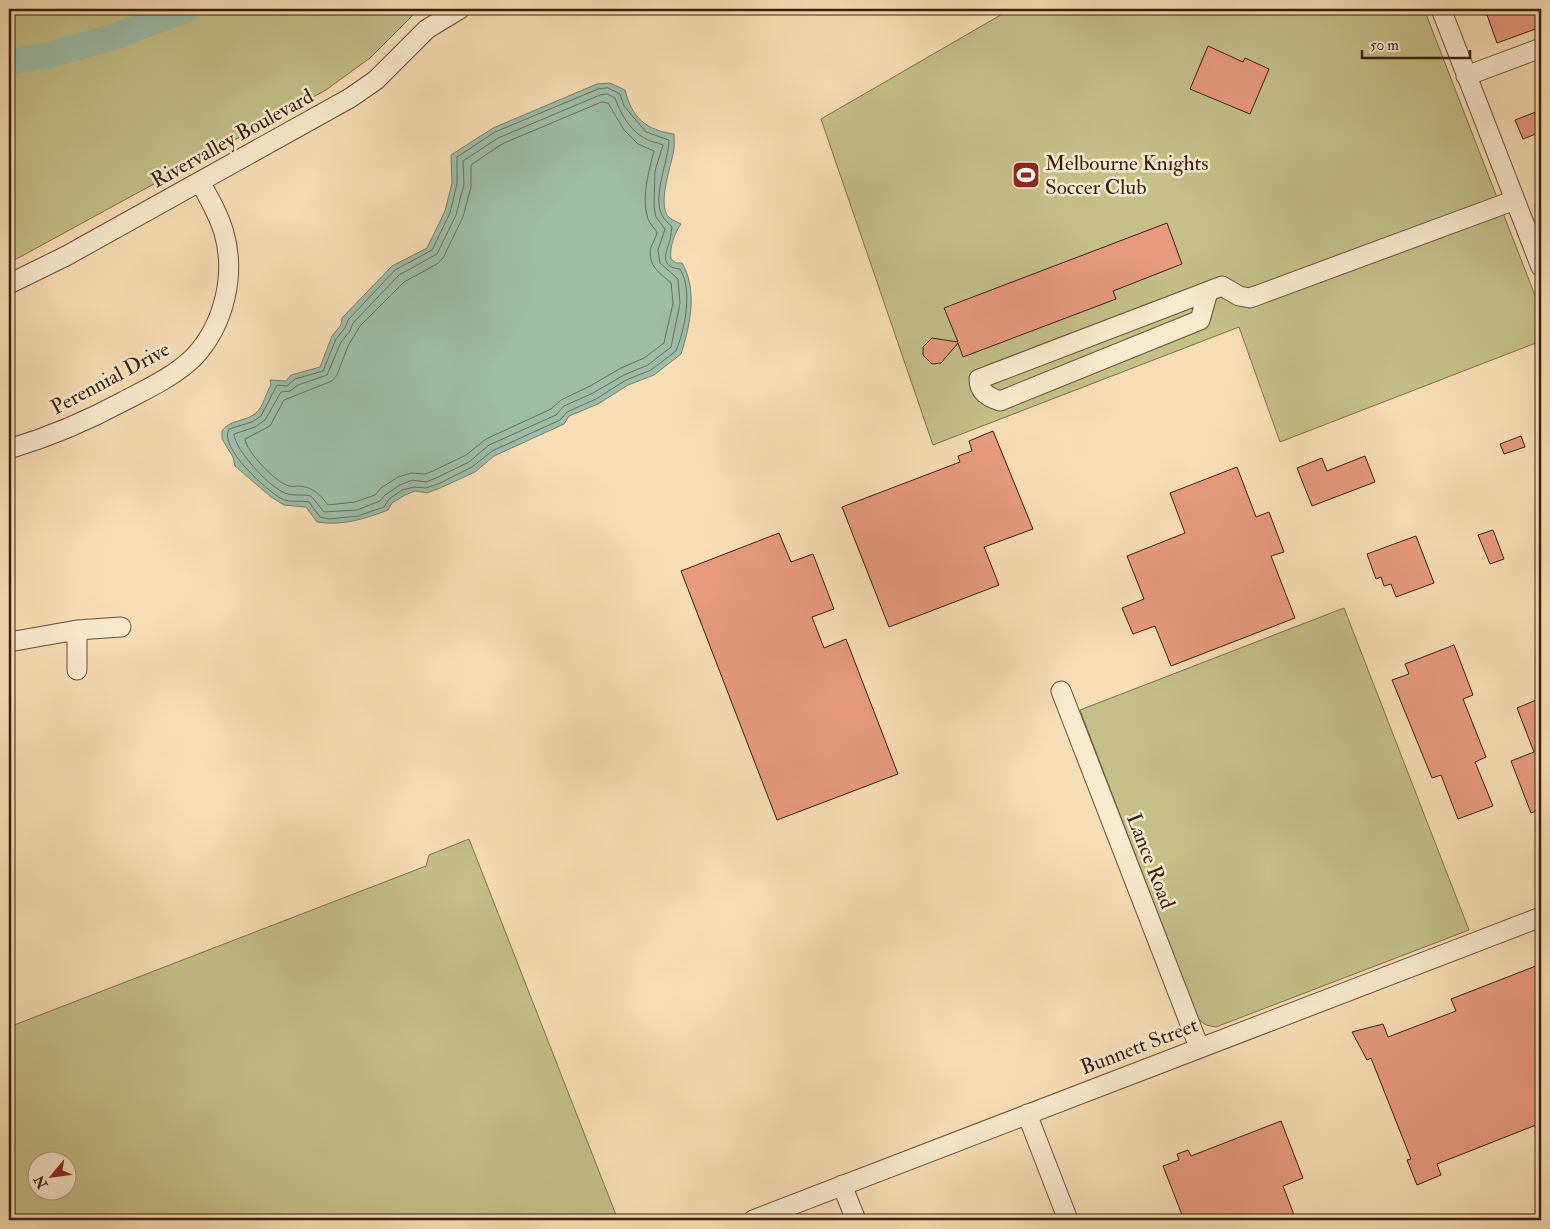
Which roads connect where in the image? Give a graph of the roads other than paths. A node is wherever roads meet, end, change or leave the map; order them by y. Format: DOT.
graph roads {
  1 [pos="460,9"];
  2 [pos="1441,9"];
  3 [pos="1541,48"];
  4 [pos="1466,76"];
  5 [pos="200,182"];
  6 [pos="1515,200"];
  7 [pos="1540,260"];
  8 [pos="9,284"];
  9 [pos="1208,292"];
  10 [pos="9,449"];
  11 [pos="121,627"];
  12 [pos="77,630"];
  13 [pos="9,642"];
  14 [pos="76,670"];
  15 [pos="1061,692"];
  16 [pos="1541,917"];
  17 [pos="1199,1047"];
  18 [pos="1027,1114"];
  19 [pos="842,1185"];
  20 [pos="753,1220"];
  21 [pos="856,1220"];
  22 [pos="1068,1220"];
  1 -- 5 [label="street, Rivervalley Boulevard"];
  2 -- 4 [label="street"];
  3 -- 4 [label="street"];
  4 -- 6 [label="street"];
  5 -- 8 [label="street, Rivervalley Boulevard"];
  5 -- 10 [label="street, Perennial Drive"];
  6 -- 7 [label="street"];
  6 -- 9 [label="street"];
  9 -- 9 [label="street"];
  11 -- 12 [label="street"];
  12 -- 13 [label="street"];
  12 -- 14 [label="street"];
  15 -- 17 [label="street, Lance Road"];
  16 -- 17 [label="street, Bunnett Street"];
  17 -- 18 [label="street, Bunnett Street"];
  18 -- 19 [label="street, Bunnett Street"];
  18 -- 22 [label="street"];
  19 -- 20 [label="street, Bunnett Street"];
  19 -- 21 [label="street"];
}
